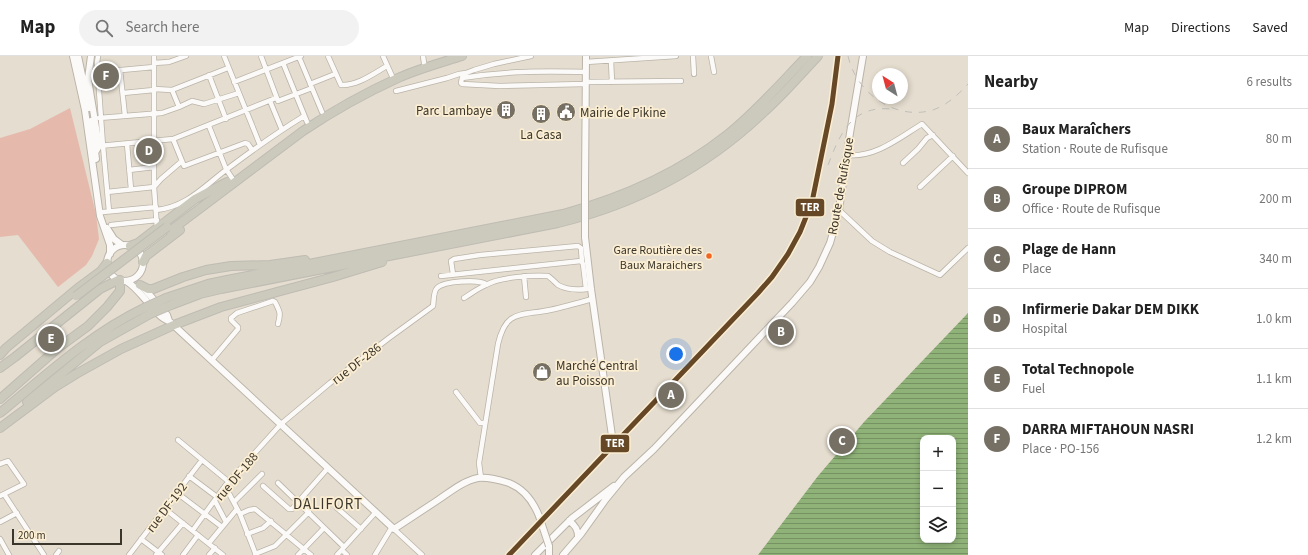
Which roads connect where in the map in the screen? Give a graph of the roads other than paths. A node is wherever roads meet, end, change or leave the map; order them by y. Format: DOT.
graph roads {
  1 [pos="73,56"];
  2 [pos="78,56"];
  3 [pos="91,56"];
  4 [pos="98,56"];
  5 [pos="154,56"];
  6 [pos="185,56"];
  7 [pos="224,56"];
  8 [pos="261,56"];
  9 [pos="300,56"];
  10 [pos="328,56"];
  11 [pos="383,56"];
  12 [pos="444,56"];
  13 [pos="462,56"];
  14 [pos="532,56"];
  15 [pos="591,56"];
  16 [pos="671,56"];
  17 [pos="676,56"];
  18 [pos="693,56"];
  19 [pos="711,56"];
  20 [pos="807,56"];
  21 [pos="818,56"];
  22 [pos="863,56"];
  23 [pos="423,59"];
  24 [pos="587,60"];
  25 [pos="611,61"];
  26 [pos="282,63"];
  27 [pos="80,65"];
  28 [pos="154,65"];
  29 [pos="387,66"];
  30 [pos="228,68"];
  31 [pos="120,70"];
  32 [pos="266,70"];
  33 [pos="586,72"];
  34 [pos="714,72"];
  35 [pos="98,73"];
  36 [pos="466,73"];
  37 [pos="335,74"];
  38 [pos="694,74"];
  39 [pos="209,75"];
  40 [pos="88,76"];
  41 [pos="392,76"];
  42 [pos="462,78"];
  43 [pos="234,82"];
  44 [pos="612,82"];
  45 [pos="681,82"];
  46 [pos="585,83"];
  47 [pos="311,86"];
  48 [pos="154,89"];
  49 [pos="172,90"];
  50 [pos="396,91"];
  51 [pos="123,93"];
  52 [pos="239,93"];
  53 [pos="295,94"];
  54 [pos="276,98"];
  55 [pos="219,100"];
  56 [pos="270,101"];
  57 [pos="179,107"];
  58 [pos="246,111"];
  59 [pos="322,112"];
  60 [pos="154,113"];
  61 [pos="125,116"];
  62 [pos="98,118"];
  63 [pos="226,119"];
  64 [pos="305,119"];
  65 [pos="209,126"];
  66 [pos="282,130"];
  67 [pos="933,135"];
  68 [pos="173,139"];
  69 [pos="154,141"];
  70 [pos="127,144"];
  71 [pos="260,145"];
  72 [pos="99,148"];
  73 [pos="252,150"];
  74 [pos="219,152"];
  75 [pos="846,155"];
  76 [pos="953,156"];
  77 [pos="182,161"];
  78 [pos="903,163"];
  79 [pos="154,167"];
  80 [pos="226,169"];
  81 [pos="129,170"];
  82 [pos="968,173"];
  83 [pos="230,182"];
  84 [pos="920,186"];
  85 [pos="154,187"];
  86 [pos="131,189"];
  87 [pos="107,192"];
  88 [pos="156,209"];
  89 [pos="839,210"];
  90 [pos="106,211"];
  91 [pos="157,224"];
  92 [pos="111,225"];
  93 [pos="126,246"];
  94 [pos="968,248"];
  95 [pos="417,251"];
  96 [pos="110,254"];
  97 [pos="349,256"];
  98 [pos="143,262"];
  99 [pos="582,262"];
  100 [pos="107,263"];
  101 [pos="140,272"];
  102 [pos="453,274"];
  103 [pos="441,276"];
  104 [pos="524,276"];
  105 [pos="121,280"];
  106 [pos="486,284"];
  107 [pos="140,285"];
  108 [pos="588,289"];
  109 [pos="526,297"];
  110 [pos="78,298"];
  111 [pos="464,298"];
  112 [pos="592,298"];
  113 [pos="168,301"];
  114 [pos="147,311"];
  115 [pos="172,323"];
  116 [pos="278,324"];
  117 [pos="0,355"];
  118 [pos="0,358"];
  119 [pos="212,360"];
  120 [pos="0,367"];
  121 [pos="456,392"];
  122 [pos="0,399"];
  123 [pos="0,413"];
  124 [pos="485,423"];
  125 [pos="0,424"];
  126 [pos="281,424"];
  127 [pos="0,428"];
  128 [pos="612,436"];
  129 [pos="178,440"];
  130 [pos="202,460"];
  131 [pos="0,464"];
  132 [pos="328,468"];
  133 [pos="262,474"];
  134 [pos="189,476"];
  135 [pos="481,478"];
  136 [pos="624,478"];
  137 [pos="229,482"];
  138 [pos="278,483"];
  139 [pos="225,486"];
  140 [pos="263,486"];
  141 [pos="177,493"];
  142 [pos="2,495"];
  143 [pos="216,499"];
  144 [pos="234,502"];
  145 [pos="298,502"];
  146 [pos="337,508"];
  147 [pos="164,509"];
  148 [pos="237,509"];
  149 [pos="309,512"];
  150 [pos="376,512"];
  151 [pos="17,513"];
  152 [pos="240,514"];
  153 [pos="205,515"];
  154 [pos="271,521"];
  155 [pos="569,521"];
  156 [pos="0,522"];
  157 [pos="226,522"];
  158 [pos="183,523"];
  159 [pos="222,527"];
  160 [pos="324,528"];
  161 [pos="393,528"];
  162 [pos="193,530"];
  163 [pos="361,530"];
  164 [pos="247,534"];
  165 [pos="198,535"];
  166 [pos="287,535"];
  167 [pos="578,537"];
  168 [pos="0,539"];
  169 [pos="141,539"];
  170 [pos="210,544"];
  171 [pos="215,548"];
  172 [pos="343,548"];
  173 [pos="304,549"];
  174 [pos="159,554"];
  175 [pos="255,554"];
  176 [pos="9,555"];
  177 [pos="44,555"];
  178 [pos="129,555"];
  179 [pos="183,555"];
  180 [pos="209,555"];
  181 [pos="223,555"];
  182 [pos="298,555"];
  183 [pos="311,555"];
  184 [pos="337,555"];
  185 [pos="347,555"];
  186 [pos="375,555"];
  187 [pos="422,555"];
  188 [pos="535,555"];
  189 [pos="549,555"];
  190 [pos="563,555"];
  1 -- 96 [label="main road"];
  2 -- 27 [label="main road"];
  3 -- 40 [label="main road"];
  4 -- 35 [label="street"];
  5 -- 28 [label="street"];
  6 -- 28 [label="street"];
  7 -- 30 [label="street"];
  8 -- 32 [label="street"];
  9 -- 26 [label="street"];
  9 -- 47 [label="street"];
  10 -- 37 [label="street"];
  11 -- 29 [label="street"];
  12 -- 23 [label="highway"];
  13 -- 83 [label="highway"];
  14 -- 36 [label="street"];
  15 -- 24 [label="street"];
  16 -- 17 [label="street"];
  16 -- 25 [label="street"];
  18 -- 38 [label="street"];
  19 -- 34 [label="street"];
  20 -- 97 [label="highway"];
  21 -- 95 [label="highway"];
  22 -- 75 [label="main road, Route de Rufisque"];
  23 -- 41 [label="highway"];
  24 -- 25 [label="street"];
  24 -- 33 [label="main road"];
  25 -- 44 [label="street"];
  26 -- 32 [label="street"];
  26 -- 53 [label="street"];
  27 -- 40 [label="main road"];
  27 -- 72 [label="main road"];
  28 -- 31 [label="street"];
  28 -- 48 [label="street"];
  29 -- 37 [label="street"];
  29 -- 41 [label="street"];
  30 -- 39 [label="street"];
  30 -- 43 [label="street"];
  31 -- 35 [label="street"];
  31 -- 51 [label="street"];
  32 -- 43 [label="street"];
  32 -- 54 [label="street"];
  33 -- 42 [label="street"];
  33 -- 46 [label="main road"];
  35 -- 40 [label="street"];
  35 -- 62 [label="street"];
  36 -- 42 [label="street"];
  36 -- 50 [label="street"];
  37 -- 47 [label="street"];
  39 -- 49 [label="street"];
  39 -- 55 [label="street"];
  40 -- 62 [label="main road"];
  41 -- 59 [label="highway"];
  42 -- 46 [label="street"];
  43 -- 52 [label="street"];
  44 -- 45 [label="street"];
  44 -- 46 [label="street"];
  46 -- 108 [label="main road, bridge"];
  47 -- 53 [label="street"];
  47 -- 59 [label="street"];
  48 -- 49 [label="street"];
  48 -- 51 [label="street"];
  48 -- 60 [label="street"];
  49 -- 57 [label="street"];
  51 -- 61 [label="street"];
  52 -- 55 [label="street"];
  52 -- 58 [label="street"];
  53 -- 54 [label="street"];
  53 -- 64 [label="street"];
  54 -- 56 [label="street"];
  55 -- 57 [label="street"];
  55 -- 63 [label="street"];
  56 -- 58 [label="street"];
  56 -- 66 [label="street"];
  57 -- 60 [label="street"];
  58 -- 63 [label="street"];
  58 -- 71 [label="street"];
  59 -- 64 [label="highway"];
  60 -- 61 [label="street"];
  60 -- 69 [label="street"];
  61 -- 62 [label="street"];
  62 -- 72 [label="main road"];
  63 -- 65 [label="street"];
  64 -- 66 [label="street"];
  64 -- 83 [label="highway"];
  65 -- 68 [label="street"];
  65 -- 74 [label="street"];
  66 -- 71 [label="street"];
  67 -- 75 [label="street"];
  67 -- 76 [label="street"];
  67 -- 78 [label="street"];
  68 -- 69 [label="street"];
  68 -- 77 [label="street"];
  69 -- 70 [label="street"];
  69 -- 79 [label="street"];
  70 -- 72 [label="street"];
  70 -- 81 [label="street"];
  71 -- 73 [label="street"];
  72 -- 87 [label="street"];
  72 -- 90 [label="main road"];
  73 -- 74 [label="street"];
  73 -- 80 [label="street"];
  74 -- 77 [label="street"];
  74 -- 80 [label="street"];
  75 -- 89 [label="main road, Route de Rufisque"];
  76 -- 82 [label="street"];
  76 -- 84 [label="street"];
  77 -- 85 [label="street"];
  79 -- 81 [label="street"];
  79 -- 85 [label="street"];
  80 -- 83 [label="street"];
  80 -- 88 [label="street"];
  81 -- 86 [label="street"];
  83 -- 91 [label="highway"];
  83 -- 98 [label="highway"];
  83 -- 110 [label="highway"];
  85 -- 86 [label="street"];
  85 -- 88 [label="street"];
  86 -- 87 [label="street"];
  87 -- 90 [label="street"];
  88 -- 90 [label="street"];
  88 -- 91 [label="street"];
  89 -- 94 [label="street"];
  89 -- 136 [label="main road, Route de Rufisque"];
  90 -- 93 [label="main road"];
  91 -- 92 [label="street"];
  91 -- 93 [label="highway"];
  93 -- 96 [label="main road"];
  93 -- 98 [label="main road"];
  95 -- 113 [label="highway"];
  95 -- 115 [label="highway"];
  96 -- 100 [label="main road"];
  97 -- 107 [label="highway"];
  97 -- 113 [label="highway"];
  98 -- 101 [label="main road"];
  99 -- 102 [label="street"];
  99 -- 102 [label="street"];
  99 -- 108 [label="street"];
  100 -- 105 [label="main road"];
  100 -- 117 [label="highway"];
  101 -- 105 [label="main road"];
  101 -- 107 [label="main road"];
  102 -- 103 [label="street"];
  104 -- 106 [label="street"];
  104 -- 108 [label="street"];
  104 -- 109 [label="street"];
  105 -- 115 [label="main road"];
  105 -- 120 [label="highway"];
  105 -- 122 [label="highway"];
  106 -- 111 [label="street"];
  106 -- 126 [label="street, rue DF-286"];
  107 -- 115 [label="main road"];
  108 -- 112 [label="main road"];
  110 -- 118 [label="highway"];
  110 -- 120 [label="highway"];
  112 -- 124 [label="street"];
  112 -- 128 [label="main road"];
  113 -- 114 [label="highway, bridge"];
  114 -- 123 [label="highway"];
  114 -- 125 [label="highway"];
  115 -- 119 [label="main road"];
  115 -- 127 [label="highway"];
  116 -- 119 [label="street"];
  119 -- 126 [label="main road"];
  121 -- 124 [label="street"];
  124 -- 135 [label="street"];
  126 -- 132 [label="main road"];
  126 -- 137 [label="street, rue DF-188"];
  129 -- 130 [label="street"];
  130 -- 134 [label="street, rue DF-192"];
  130 -- 137 [label="street"];
  131 -- 142 [label="street"];
  132 -- 145 [label="street"];
  132 -- 150 [label="main road"];
  133 -- 144 [label="street"];
  134 -- 141 [label="street, rue DF-192"];
  134 -- 143 [label="street"];
  135 -- 161 [label="main road"];
  135 -- 189 [label="main road, bridge"];
  136 -- 155 [label="main road, Route de Rufisque"];
  136 -- 167 [label="main road, Route de Rufisque"];
  137 -- 139 [label="street, rue DF-188"];
  138 -- 145 [label="street"];
  139 -- 143 [label="street, rue DF-188"];
  139 -- 144 [label="street"];
  140 -- 145 [label="street"];
  141 -- 147 [label="street, rue DF-192"];
  141 -- 153 [label="street"];
  142 -- 151 [label="street"];
  143 -- 153 [label="street, rue DF-188"];
  143 -- 157 [label="street"];
  144 -- 148 [label="street"];
  145 -- 149 [label="street"];
  146 -- 163 [label="street"];
  147 -- 158 [label="street"];
  147 -- 169 [label="street, rue DF-192"];
  148 -- 152 [label="street"];
  148 -- 157 [label="street"];
  149 -- 160 [label="street"];
  149 -- 166 [label="street"];
  150 -- 161 [label="main road"];
  150 -- 163 [label="street"];
  151 -- 156 [label="street"];
  151 -- 177 [label="street"];
  152 -- 154 [label="street"];
  152 -- 164 [label="street"];
  153 -- 159 [label="street"];
  153 -- 162 [label="street, rue DF-188"];
  154 -- 164 [label="street"];
  154 -- 166 [label="street"];
  155 -- 167 [label="main road"];
  155 -- 188 [label="main road, Route de Rufisque"];
  157 -- 159 [label="street"];
  158 -- 162 [label="street"];
  158 -- 174 [label="street"];
  159 -- 170 [label="street"];
  160 -- 172 [label="street"];
  160 -- 173 [label="street"];
  161 -- 186 [label="street"];
  161 -- 187 [label="street"];
  162 -- 165 [label="street"];
  163 -- 172 [label="street"];
  164 -- 175 [label="street"];
  165 -- 170 [label="street"];
  165 -- 179 [label="street"];
  166 -- 173 [label="street"];
  166 -- 175 [label="street"];
  167 -- 190 [label="main road, Route de Rufisque"];
  168 -- 176 [label="street"];
  169 -- 174 [label="street"];
  169 -- 178 [label="street, rue DF-192"];
  170 -- 171 [label="street"];
  171 -- 180 [label="street"];
  171 -- 181 [label="street"];
  172 -- 184 [label="street"];
  172 -- 185 [label="street"];
  173 -- 182 [label="street"];
  173 -- 183 [label="street"];
}
